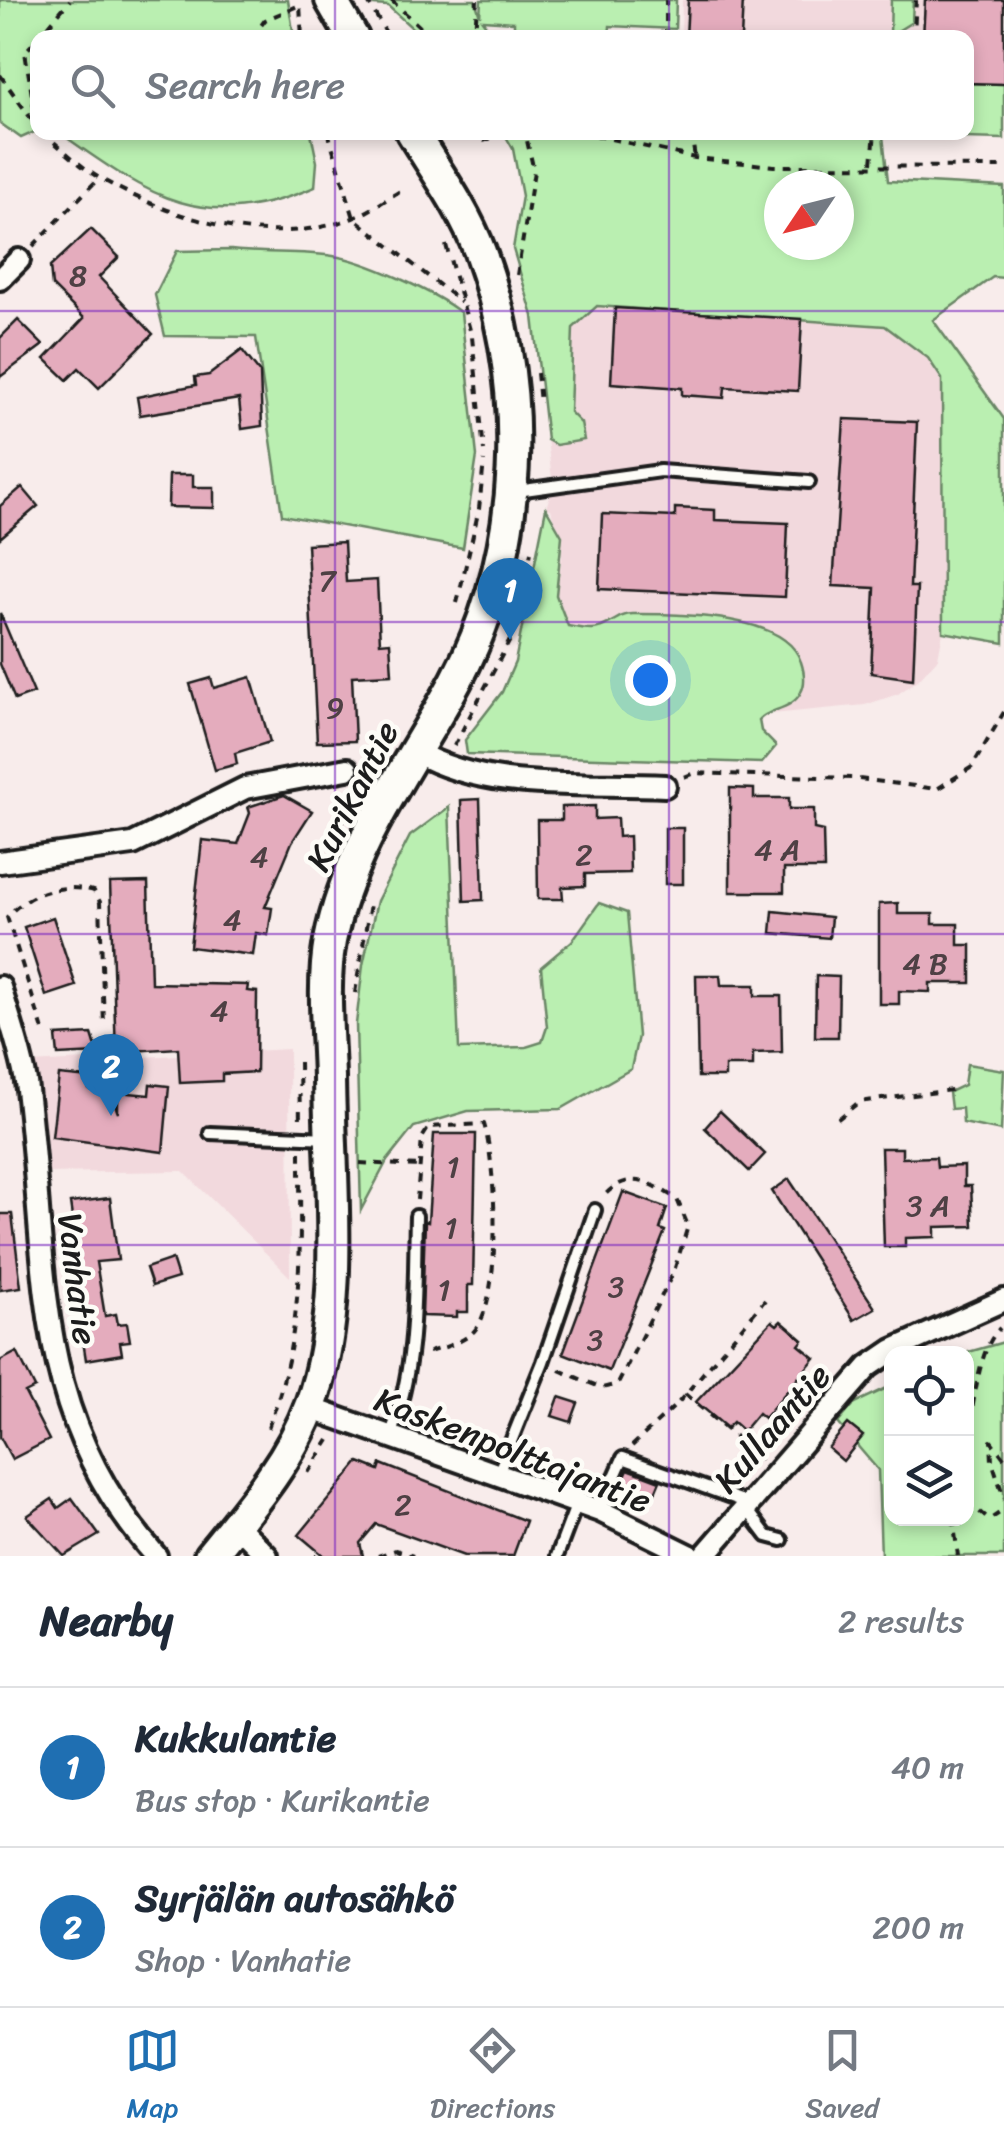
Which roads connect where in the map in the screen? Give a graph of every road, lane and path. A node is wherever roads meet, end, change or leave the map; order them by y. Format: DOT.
graph roads {
  1 [pos="70,0"];
  2 [pos="331,0"];
  3 [pos="368,0"];
  4 [pos="391,0"];
  5 [pos="477,0"];
  6 [pos="666,0"];
  7 [pos="916,0"];
  8 [pos="45,30"];
  9 [pos="258,30"];
  10 [pos="302,30"];
  11 [pos="348,30"];
  12 [pos="385,30"];
  13 [pos="423,30"];
  14 [pos="475,30"];
  15 [pos="666,30"];
  16 [pos="914,30"];
  17 [pos="30,47"];
  18 [pos="0,75"];
  19 [pos="30,80"];
  20 [pos="30,117"];
  21 [pos="53,140"];
  22 [pos="330,140"];
  23 [pos="417,140"];
  24 [pos="489,140"];
  25 [pos="526,140"];
  26 [pos="615,140"];
  27 [pos="692,140"];
  28 [pos="874,140"];
  29 [pos="484,142"];
  30 [pos="695,158"];
  31 [pos="872,164"];
  32 [pos="1004,167"];
  33 [pos="100,178"];
  34 [pos="400,191"];
  35 [pos="354,218"];
  36 [pos="19,260"];
  37 [pos="516,278"];
  38 [pos="0,279"];
  39 [pos="462,302"];
  40 [pos="809,482"];
  41 [pos="512,492"];
  42 [pos="482,695"];
  43 [pos="1004,712"];
  44 [pos="428,759"];
  45 [pos="346,770"];
  46 [pos="694,773"];
  47 [pos="664,786"];
  48 [pos="0,862"];
  49 [pos="372,898"];
  50 [pos="0,988"];
  51 [pos="353,1006"];
  52 [pos="104,1026"];
  53 [pos="43,1030"];
  54 [pos="952,1090"];
  55 [pos="838,1120"];
  56 [pos="210,1133"];
  57 [pos="330,1138"];
  58 [pos="356,1163"];
  59 [pos="420,1166"];
  60 [pos="595,1210"];
  61 [pos="416,1216"];
  62 [pos="765,1300"];
  63 [pos="1004,1300"];
  64 [pos="1004,1324"];
  65 [pos="412,1357"];
  66 [pos="543,1362"];
  67 [pos="685,1394"];
  68 [pos="323,1413"];
  69 [pos="390,1436"];
  70 [pos="966,1436"];
  71 [pos="623,1458"];
  72 [pos="1004,1458"];
  73 [pos="765,1463"];
  74 [pos="498,1474"];
  75 [pos="306,1476"];
  76 [pos="1004,1498"];
  77 [pos="577,1502"];
  78 [pos="747,1508"];
  79 [pos="974,1508"];
  80 [pos="1004,1510"];
  81 [pos="600,1512"];
  82 [pos="236,1524"];
  83 [pos="954,1526"];
  84 [pos="782,1540"];
  85 [pos="156,1556"];
  86 [pos="210,1556"];
  87 [pos="266,1556"];
  88 [pos="378,1556"];
  89 [pos="413,1556"];
  90 [pos="557,1556"];
  91 [pos="691,1556"];
  92 [pos="704,1556"];
  93 [pos="958,1556"];
  1 -- 8 [label="path"];
  2 -- 11 [label="main road"];
  3 -- 12 [label="path"];
  4 -- 13 [label="path"];
  5 -- 14 [label="path"];
  6 -- 15 [label="path"];
  7 -- 16 [label="path"];
  9 -- 10 [label="path"];
  17 -- 19 [label="path"];
  18 -- 20 [label="path"];
  21 -- 33 [label="path"];
  22 -- 35 [label="path"];
  23 -- 41 [label="main road, Kurikantie"];
  24 -- 29 [label="path"];
  25 -- 37 [label="path"];
  26 -- 30 [label="path"];
  27 -- 30 [label="path"];
  28 -- 31 [label="path"];
  30 -- 31 [label="path"];
  31 -- 32 [label="path"];
  33 -- 35 [label="path"];
  33 -- 36 [label="path"];
  34 -- 35 [label="path"];
  35 -- 39 [label="path"];
  36 -- 38 [label="street"];
  40 -- 41 [label="lane"];
  41 -- 44 [label="main road, Kurikantie"];
  42 -- 44 [label="path"];
  43 -- 46 [label="path"];
  44 -- 47 [label="street"];
  44 -- 57 [label="main road, Kurikantie"];
  45 -- 48 [label="street"];
  49 -- 51 [label="path"];
  50 -- 85 [label="street, Vanhatie"];
  52 -- 53 [label="path"];
  54 -- 55 [label="path"];
  56 -- 57 [label="lane"];
  57 -- 68 [label="main road, Kurikantie"];
  58 -- 59 [label="path"];
  59 -- 61 [label="path"];
  59 -- 65 [label="path"];
  60 -- 66 [label="lane"];
  60 -- 66 [label="path"];
  61 -- 65 [label="lane"];
  62 -- 67 [label="path"];
  63 -- 78 [label="street, Kullaantie"];
  64 -- 70 [label="path"];
  65 -- 69 [label="lane"];
  66 -- 74 [label="lane"];
  67 -- 71 [label="path"];
  67 -- 73 [label="path"];
  68 -- 69 [label="street, Kaskenpolttajantie"];
  68 -- 75 [label="path"];
  68 -- 82 [label="main road, Kurikantie"];
  69 -- 74 [label="street, Kaskenpolttajantie"];
  71 -- 78 [label="lane"];
  71 -- 81 [label="lane"];
  72 -- 76 [label="path"];
  74 -- 77 [label="street, Kaskenpolttajantie"];
  77 -- 81 [label="street, Kaskenpolttajantie"];
  77 -- 90 [label="lane"];
  78 -- 84 [label="lane"];
  78 -- 92 [label="street, Kullaantie"];
  79 -- 80 [label="path"];
  81 -- 91 [label="street, Kaskenpolttajantie"];
  82 -- 86 [label="main road, Kurikantie"];
  82 -- 87 [label="street"];
  83 -- 93 [label="path"];
  88 -- 89 [label="path"];
}
